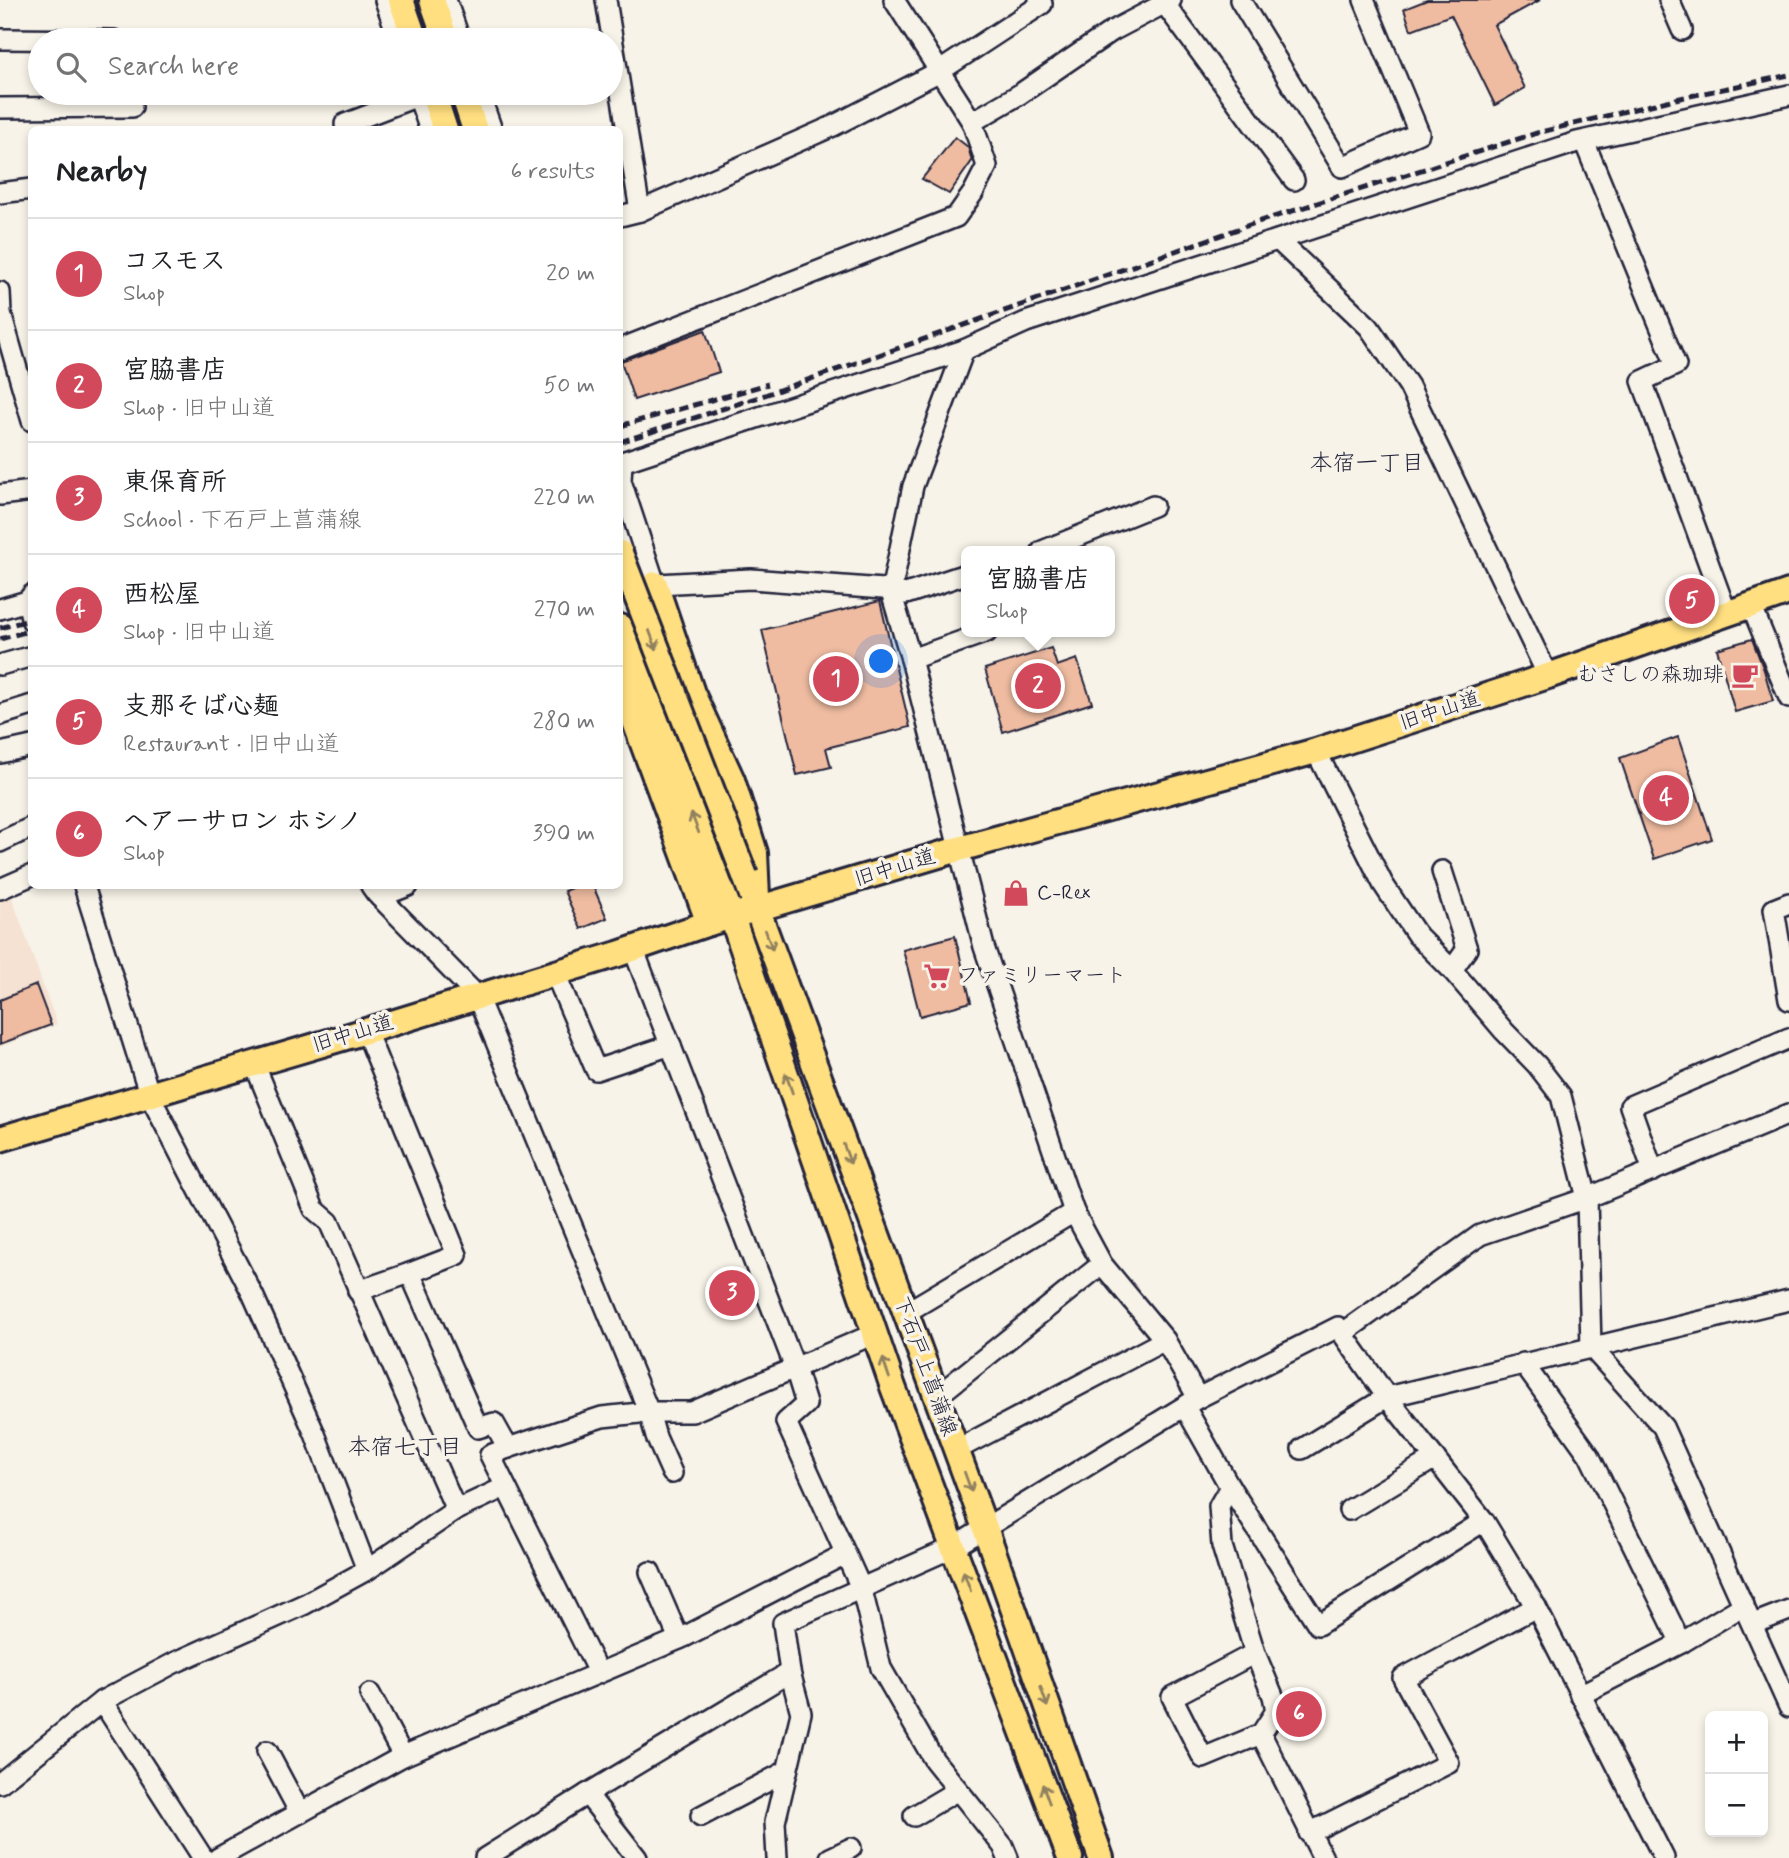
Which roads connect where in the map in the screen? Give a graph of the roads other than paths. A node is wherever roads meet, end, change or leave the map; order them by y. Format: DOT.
graph roads {
  1 [pos="385,0"];
  2 [pos="401,0"];
  3 [pos="432,0"];
  4 [pos="446,0"];
  5 [pos="606,0"];
  6 [pos="894,0"];
  7 [pos="1039,0"];
  8 [pos="1240,0"];
  9 [pos="1364,0"];
  10 [pos="1669,0"];
  11 [pos="1166,1"];
  12 [pos="395,28"];
  13 [pos="411,28"];
  14 [pos="442,28"];
  15 [pos="456,28"];
  16 [pos="611,28"];
  17 [pos="1682,30"];
  18 [pos="0,39"];
  19 [pos="28,39"];
  20 [pos="940,71"];
  21 [pos="1789,95"];
  22 [pos="131,105"];
  23 [pos="394,105"];
  24 [pos="425,105"];
  25 [pos="430,105"];
  26 [pos="467,105"];
  27 [pos="483,105"];
  28 [pos="623,105"];
  29 [pos="0,108"];
  30 [pos="972,122"];
  31 [pos="345,126"];
  32 [pos="429,126"];
  33 [pos="443,126"];
  34 [pos="474,126"];
  35 [pos="491,126"];
  36 [pos="1584,141"];
  37 [pos="1294,180"];
  38 [pos="28,190"];
  39 [pos="0,193"];
  40 [pos="640,211"];
  41 [pos="623,215"];
  42 [pos="1278,240"];
  43 [pos="0,292"];
  44 [pos="623,348"];
  45 [pos="964,350"];
  46 [pos="28,407"];
  47 [pos="623,462"];
  48 [pos="623,490"];
  49 [pos="28,492"];
  50 [pos="0,495"];
  51 [pos="1153,506"];
  52 [pos="1054,546"];
  53 [pos="623,561"];
  54 [pos="961,576"];
  55 [pos="655,584"];
  56 [pos="623,586"];
  57 [pos="891,592"];
  58 [pos="1789,592"];
  59 [pos="28,598"];
  60 [pos="1751,605"];
  61 [pos="0,610"];
  62 [pos="1727,614"];
  63 [pos="623,635"];
  64 [pos="973,637"];
  65 [pos="28,657"];
  66 [pos="911,659"];
  67 [pos="0,665"];
  68 [pos="1548,676"];
  69 [pos="623,688"];
  70 [pos="1789,698"];
  71 [pos="28,706"];
  72 [pos="0,715"];
  73 [pos="28,747"];
  74 [pos="1315,751"];
  75 [pos="0,753"];
  76 [pos="28,829"];
  77 [pos="0,842"];
  78 [pos="959,849"];
  79 [pos="1442,871"];
  80 [pos="28,877"];
  81 [pos="0,889"];
  82 [pos="85,889"];
  83 [pos="376,891"];
  84 [pos="1789,902"];
  85 [pos="757,909"];
  86 [pos="720,920"];
  87 [pos="633,948"];
  88 [pos="1452,970"];
  89 [pos="555,973"];
  90 [pos="477,996"];
  91 [pos="1789,1000"];
  92 [pos="366,1031"];
  93 [pos="1789,1038"];
  94 [pos="671,1045"];
  95 [pos="254,1063"];
  96 [pos="150,1096"];
  97 [pos="1789,1114"];
  98 [pos="0,1139"];
  99 [pos="1653,1171"];
  100 [pos="1587,1198"];
  101 [pos="1074,1212"];
  102 [pos="1101,1264"];
  103 [pos="410,1273"];
  104 [pos="358,1291"];
  105 [pos="1789,1300"];
  106 [pos="905,1313"];
  107 [pos="1343,1333"];
  108 [pos="874,1334"];
  109 [pos="1165,1340"];
  110 [pos="1591,1347"];
  111 [pos="1522,1363"];
  112 [pos="794,1368"];
  113 [pos="936,1397"];
  114 [pos="1387,1397"];
  115 [pos="1192,1402"];
  116 [pos="649,1412"];
  117 [pos="508,1448"];
  118 [pos="1302,1449"];
  119 [pos="956,1450"];
  120 [pos="1435,1458"];
  121 [pos="672,1473"];
  122 [pos="505,1487"];
  123 [pos="1230,1487"];
  124 [pos="457,1510"];
  125 [pos="1349,1510"];
  126 [pos="1484,1521"];
  127 [pos="985,1528"];
  128 [pos="954,1548"];
  129 [pos="845,1554"];
  130 [pos="367,1570"];
  131 [pos="650,1572"];
  132 [pos="862,1590"];
  133 [pos="1744,1605"];
  134 [pos="1536,1607"];
  135 [pos="1789,1610"];
  136 [pos="1753,1624"];
  137 [pos="679,1639"];
  138 [pos="1681,1643"];
  139 [pos="1255,1653"];
  140 [pos="598,1672"];
  141 [pos="790,1672"];
  142 [pos="370,1694"];
  143 [pos="1580,1695"];
  144 [pos="102,1701"];
  145 [pos="1789,1707"];
  146 [pos="1261,1734"];
  147 [pos="267,1751"];
  148 [pos="403,1756"];
  149 [pos="787,1770"];
  150 [pos="0,1783"];
  151 [pos="958,1790"];
  152 [pos="587,1794"];
  153 [pos="300,1813"];
  154 [pos="914,1815"];
  155 [pos="701,1816"];
  156 [pos="1309,1833"];
  157 [pos="851,1848"];
  158 [pos="1003,1857"];
  159 [pos="203,1858"];
  160 [pos="218,1858"];
  161 [pos="485,1858"];
  162 [pos="637,1858"];
  163 [pos="777,1858"];
  164 [pos="830,1858"];
  165 [pos="1070,1858"];
  166 [pos="1101,1858"];
  167 [pos="1323,1858"];
  168 [pos="1664,1858"];
  1 -- 12 [label="street"];
  2 -- 13 [label="main road"];
  3 -- 14 [label="main road"];
  4 -- 15 [label="street"];
  5 -- 16 [label="street"];
  6 -- 20 [label="street"];
  7 -- 20 [label="street"];
  8 -- 9 [label="street"];
  10 -- 17 [label="street"];
  11 -- 30 [label="street"];
  11 -- 37 [label="street"];
  18 -- 19 [label="street"];
  20 -- 30 [label="street"];
  20 -- 40 [label="street"];
  21 -- 36 [label="street"];
  22 -- 29 [label="street"];
  23 -- 31 [label="street"];
  24 -- 32 [label="street"];
  25 -- 33 [label="main road"];
  26 -- 34 [label="main road"];
  27 -- 35 [label="street"];
  28 -- 40 [label="street"];
  30 -- 44 [label="street"];
  36 -- 42 [label="street"];
  36 -- 62 [label="street"];
  38 -- 39 [label="street"];
  40 -- 41 [label="street"];
  42 -- 45 [label="street"];
  42 -- 68 [label="street"];
  43 -- 46 [label="street"];
  45 -- 47 [label="street"];
  45 -- 57 [label="street"];
  48 -- 55 [label="street"];
  49 -- 50 [label="street"];
  51 -- 52 [label="street"];
  53 -- 85 [label="main road, 下石戸上菖蒲線, one-way, bridge"];
  54 -- 57 [label="street"];
  55 -- 56 [label="street"];
  55 -- 57 [label="street"];
  55 -- 85 [label="main road"];
  57 -- 66 [label="street"];
  58 -- 60 [label="main road, 旧中山道"];
  59 -- 61 [label="street"];
  60 -- 62 [label="main road, 旧中山道"];
  60 -- 70 [label="street"];
  62 -- 68 [label="main road, 旧中山道"];
  86 -- 63 [label="main road, 下石戸上菖蒲線, one-way"];
  64 -- 66 [label="street"];
  65 -- 67 [label="street"];
  66 -- 78 [label="street"];
  68 -- 74 [label="main road, 旧中山道"];
  69 -- 86 [label="main road"];
  71 -- 72 [label="street"];
  73 -- 75 [label="street"];
  74 -- 78 [label="main road, 旧中山道"];
  74 -- 88 [label="street"];
  76 -- 77 [label="street"];
  78 -- 85 [label="main road, 旧中山道"];
  78 -- 101 [label="street"];
  79 -- 88 [label="street"];
  80 -- 81 [label="street"];
  82 -- 96 [label="street"];
  83 -- 90 [label="street"];
  84 -- 91 [label="street"];
  85 -- 86 [label="main road, 旧中山道"];
  85 -- 106 [label="main road, 下石戸上菖蒲線, one-way"];
  86 -- 87 [label="main road, 旧中山道"];
  108 -- 86 [label="main road, 下石戸上菖蒲線, one-way"];
  87 -- 89 [label="main road, 旧中山道"];
  87 -- 94 [label="street"];
  88 -- 100 [label="street"];
  89 -- 90 [label="main road, 旧中山道"];
  89 -- 94 [label="street"];
  90 -- 92 [label="main road, 旧中山道"];
  90 -- 116 [label="street"];
  92 -- 95 [label="main road, 旧中山道"];
  92 -- 103 [label="street"];
  93 -- 99 [label="street"];
  94 -- 112 [label="street"];
  95 -- 96 [label="main road, 旧中山道"];
  95 -- 104 [label="street"];
  96 -- 98 [label="main road, 旧中山道"];
  96 -- 130 [label="street"];
  97 -- 99 [label="street"];
  99 -- 100 [label="street"];
  100 -- 107 [label="street"];
  100 -- 110 [label="street"];
  101 -- 102 [label="street"];
  101 -- 106 [label="street"];
  102 -- 109 [label="street"];
  102 -- 113 [label="street"];
  103 -- 104 [label="street"];
  103 -- 117 [label="street"];
  104 -- 124 [label="street"];
  105 -- 110 [label="street"];
  106 -- 113 [label="main road, 下石戸上菖蒲線"];
  107 -- 114 [label="street"];
  107 -- 115 [label="street"];
  108 -- 112 [label="street"];
  128 -- 108 [label="main road, 下石戸上菖蒲線, one-way"];
  109 -- 115 [label="street"];
  109 -- 119 [label="street"];
  110 -- 111 [label="street"];
  110 -- 133 [label="street"];
  111 -- 114 [label="street"];
  111 -- 138 [label="street"];
  112 -- 116 [label="street"];
  112 -- 129 [label="street"];
  113 -- 119 [label="main road, 下石戸上菖蒲線"];
  114 -- 118 [label="street"];
  114 -- 120 [label="street"];
  115 -- 123 [label="street"];
  115 -- 127 [label="street"];
  116 -- 117 [label="street"];
  116 -- 121 [label="street"];
  117 -- 122 [label="street"];
  119 -- 127 [label="main road, 下石戸上菖蒲線, one-way"];
  120 -- 125 [label="street"];
  120 -- 126 [label="street"];
  122 -- 124 [label="street"];
  122 -- 140 [label="street"];
  123 -- 126 [label="street"];
  123 -- 139 [label="street"];
  124 -- 130 [label="street"];
  126 -- 134 [label="street"];
  127 -- 128 [label="street"];
  127 -- 166 [label="main road, 下石戸上菖蒲線, one-way"];
  128 -- 132 [label="street"];
  165 -- 128 [label="main road, 下石戸上菖蒲線, one-way"];
  129 -- 132 [label="street"];
  129 -- 137 [label="street"];
  130 -- 144 [label="street"];
  131 -- 137 [label="street"];
  132 -- 141 [label="street"];
  132 -- 151 [label="street"];
  133 -- 136 [label="street"];
  133 -- 138 [label="street"];
  134 -- 143 [label="street"];
  134 -- 156 [label="street"];
  135 -- 136 [label="street"];
  136 -- 145 [label="street"];
  137 -- 140 [label="street"];
  138 -- 143 [label="street"];
  139 -- 146 [label="street"];
  139 -- 146 [label="street"];
  140 -- 148 [label="street"];
  141 -- 149 [label="street"];
  141 -- 152 [label="street"];
  142 -- 148 [label="street"];
  143 -- 168 [label="street"];
  144 -- 150 [label="street"];
  144 -- 159 [label="street"];
  146 -- 156 [label="street"];
  147 -- 153 [label="street"];
  148 -- 153 [label="street"];
  149 -- 155 [label="street"];
  149 -- 163 [label="street"];
  151 -- 154 [label="street"];
  151 -- 158 [label="street"];
  152 -- 161 [label="street"];
  152 -- 162 [label="street"];
  153 -- 160 [label="street"];
  156 -- 167 [label="street"];
  157 -- 164 [label="street"];
}
